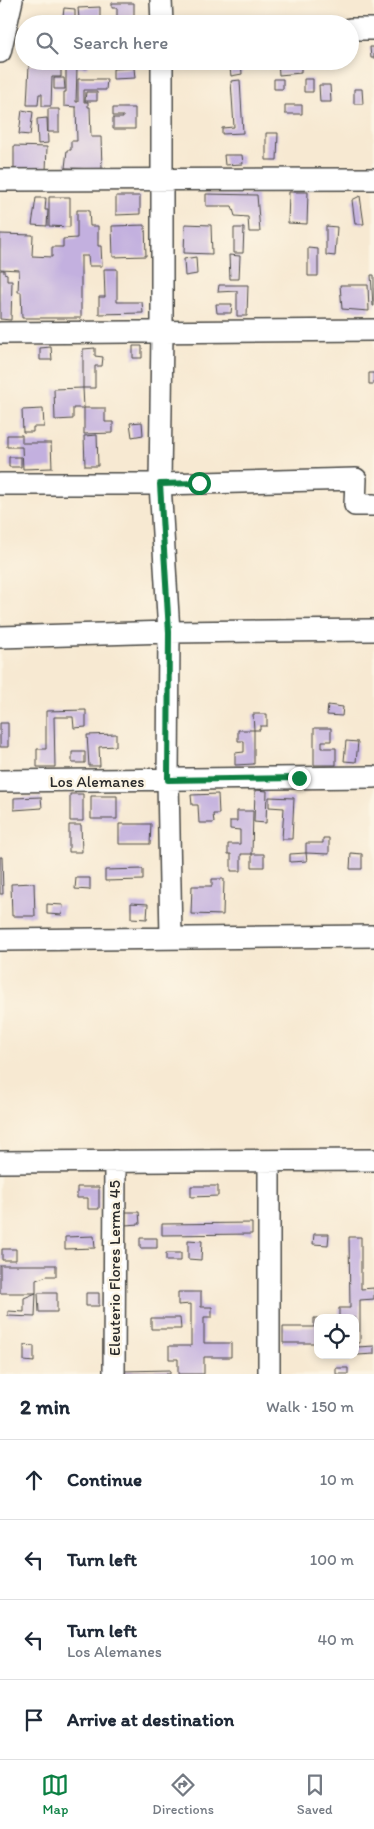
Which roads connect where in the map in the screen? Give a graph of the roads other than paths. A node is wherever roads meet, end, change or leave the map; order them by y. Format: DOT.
graph roads {
  1 [pos="12,0"];
  2 [pos="161,0"];
  3 [pos="162,15"];
  4 [pos="15,28"];
  5 [pos="374,29"];
  6 [pos="359,30"];
  7 [pos="0,52"];
  8 [pos="162,70"];
  9 [pos="162,179"];
  10 [pos="374,179"];
  11 [pos="0,180"];
  12 [pos="374,330"];
  13 [pos="162,332"];
  14 [pos="0,333"];
  15 [pos="0,484"];
  16 [pos="160,484"];
  17 [pos="374,505"];
  18 [pos="374,630"];
  19 [pos="169,632"];
  20 [pos="0,637"];
  21 [pos="374,777"];
  22 [pos="168,780"];
  23 [pos="0,781"];
  24 [pos="374,936"];
  25 [pos="171,938"];
  26 [pos="0,940"];
  27 [pos="374,1160"];
  28 [pos="115,1161"];
  29 [pos="268,1161"];
  30 [pos="0,1162"];
  31 [pos="114,1374"];
  32 [pos="269,1374"];
  1 -- 4 [label="street"];
  2 -- 3 [label="street"];
  4 -- 7 [label="street"];
  5 -- 6 [label="street"];
  8 -- 9 [label="street"];
  9 -- 10 [label="street"];
  9 -- 11 [label="street"];
  9 -- 13 [label="street"];
  12 -- 13 [label="street"];
  13 -- 14 [label="street"];
  13 -- 16 [label="street"];
  15 -- 16 [label="street"];
  16 -- 17 [label="street"];
  16 -- 19 [label="street"];
  18 -- 19 [label="street"];
  19 -- 20 [label="street"];
  19 -- 22 [label="street"];
  21 -- 22 [label="street, Los Alemanes"];
  22 -- 23 [label="street, Los Alemanes"];
  22 -- 25 [label="street"];
  24 -- 25 [label="street"];
  25 -- 26 [label="street"];
  27 -- 29 [label="street"];
  28 -- 29 [label="street"];
  28 -- 30 [label="street"];
  28 -- 31 [label="street, Eleuterio Flores Lerma 45"];
  29 -- 32 [label="street"];
}
